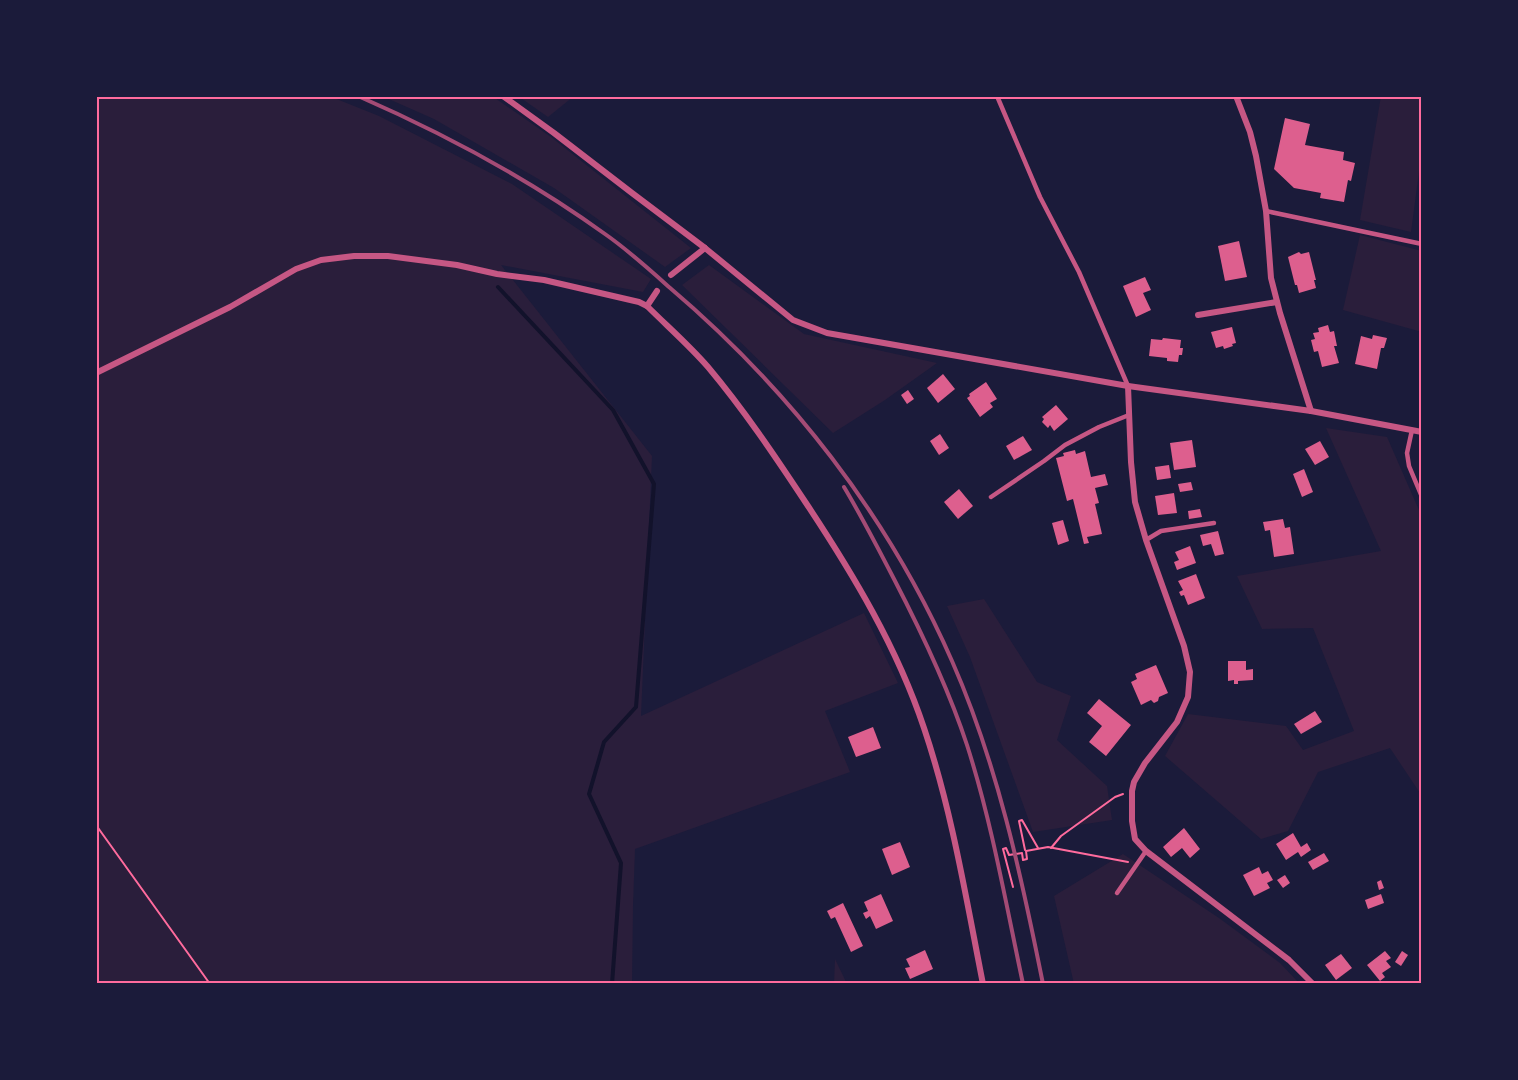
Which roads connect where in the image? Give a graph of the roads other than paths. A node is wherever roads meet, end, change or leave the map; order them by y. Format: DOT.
graph roads {
  1 [pos="503,96"];
  2 [pos="997,96"];
  3 [pos="1236,96"];
  4 [pos="1266,211"];
  5 [pos="1422,244"];
  6 [pos="705,248"];
  7 [pos="671,275"];
  8 [pos="657,291"];
  9 [pos="1277,302"];
  10 [pos="647,306"];
  11 [pos="1198,315"];
  12 [pos="96,373"];
  13 [pos="1128,386"];
  14 [pos="1311,411"];
  15 [pos="1129,415"];
  16 [pos="1412,430"];
  17 [pos="1422,432"];
  18 [pos="1422,496"];
  19 [pos="991,497"];
  20 [pos="1214,523"];
  21 [pos="1146,540"];
  22 [pos="1146,851"];
  23 [pos="1117,893"];
  24 [pos="983,984"];
  25 [pos="1313,984"];
  1 -- 6 [label="street"];
  2 -- 13 [label="lane"];
  3 -- 4 [label="street"];
  4 -- 5 [label="lane"];
  4 -- 9 [label="street"];
  6 -- 7 [label="street"];
  6 -- 13 [label="street"];
  8 -- 10 [label="street"];
  9 -- 11 [label="street"];
  9 -- 14 [label="street"];
  10 -- 12 [label="street"];
  10 -- 24 [label="street"];
  13 -- 14 [label="street"];
  13 -- 15 [label="street"];
  14 -- 16 [label="street"];
  15 -- 19 [label="lane"];
  15 -- 21 [label="street"];
  16 -- 17 [label="street"];
  16 -- 18 [label="lane"];
  20 -- 21 [label="lane"];
  21 -- 22 [label="street"];
  22 -- 23 [label="lane"];
  22 -- 25 [label="street"];
}
